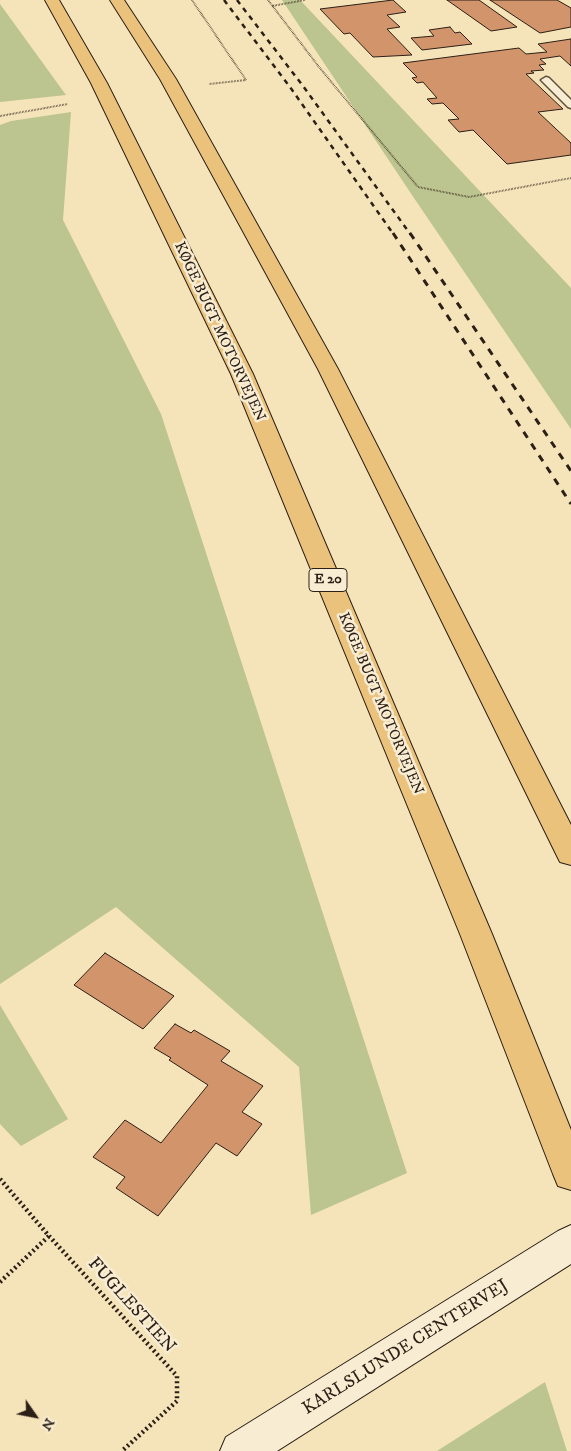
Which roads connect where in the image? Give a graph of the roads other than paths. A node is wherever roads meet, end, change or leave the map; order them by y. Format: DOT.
graph roads {
  1 [pos="52,0"];
  2 [pos="117,0"];
  3 [pos="546,80"];
  4 [pos="571,105"];
  5 [pos="571,854"];
  6 [pos="571,1174"];
  7 [pos="571,1243"];
  8 [pos="240,1451"];
  1 -- 6 [label="highway, KØGE BUGT MOTORVEJEN / E 20"];
  2 -- 5 [label="highway"];
  3 -- 4 [label="lane"];
  7 -- 8 [label="street, KARLSLUNDE CENTERVEJ"];
}
